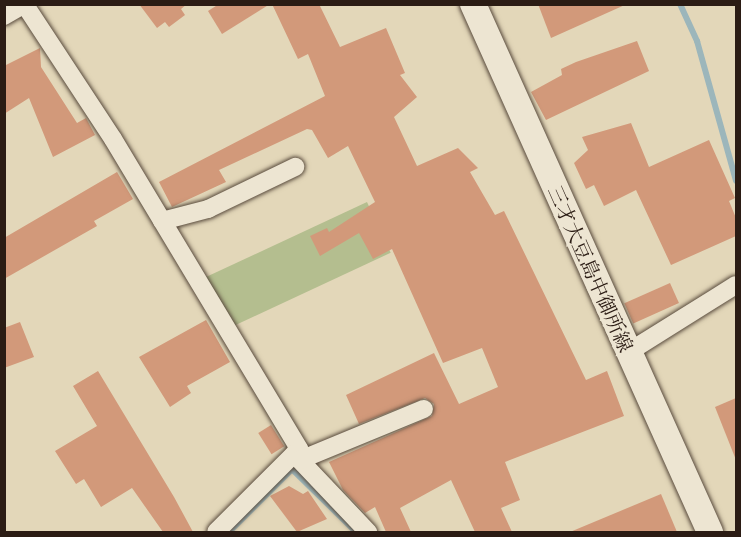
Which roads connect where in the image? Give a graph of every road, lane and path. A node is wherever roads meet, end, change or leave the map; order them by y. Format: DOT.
graph roads {
  1 [pos="472,4"];
  2 [pos="25,5"];
  3 [pos="4,16"];
  4 [pos="295,167"];
  5 [pos="162,221"];
  6 [pos="736,285"];
  7 [pos="627,353"];
  8 [pos="424,409"];
  9 [pos="297,457"];
  10 [pos="216,532"];
  11 [pos="368,532"];
  12 [pos="710,532"];
  1 -- 7 [label="main road, 三才大豆島中御所線"];
  2 -- 3 [label="street"];
  2 -- 5 [label="street"];
  4 -- 5 [label="street"];
  5 -- 9 [label="street"];
  6 -- 7 [label="street"];
  7 -- 12 [label="main road, 三才大豆島中御所線"];
  8 -- 9 [label="street"];
  9 -- 10 [label="street"];
  9 -- 11 [label="street"];
}
